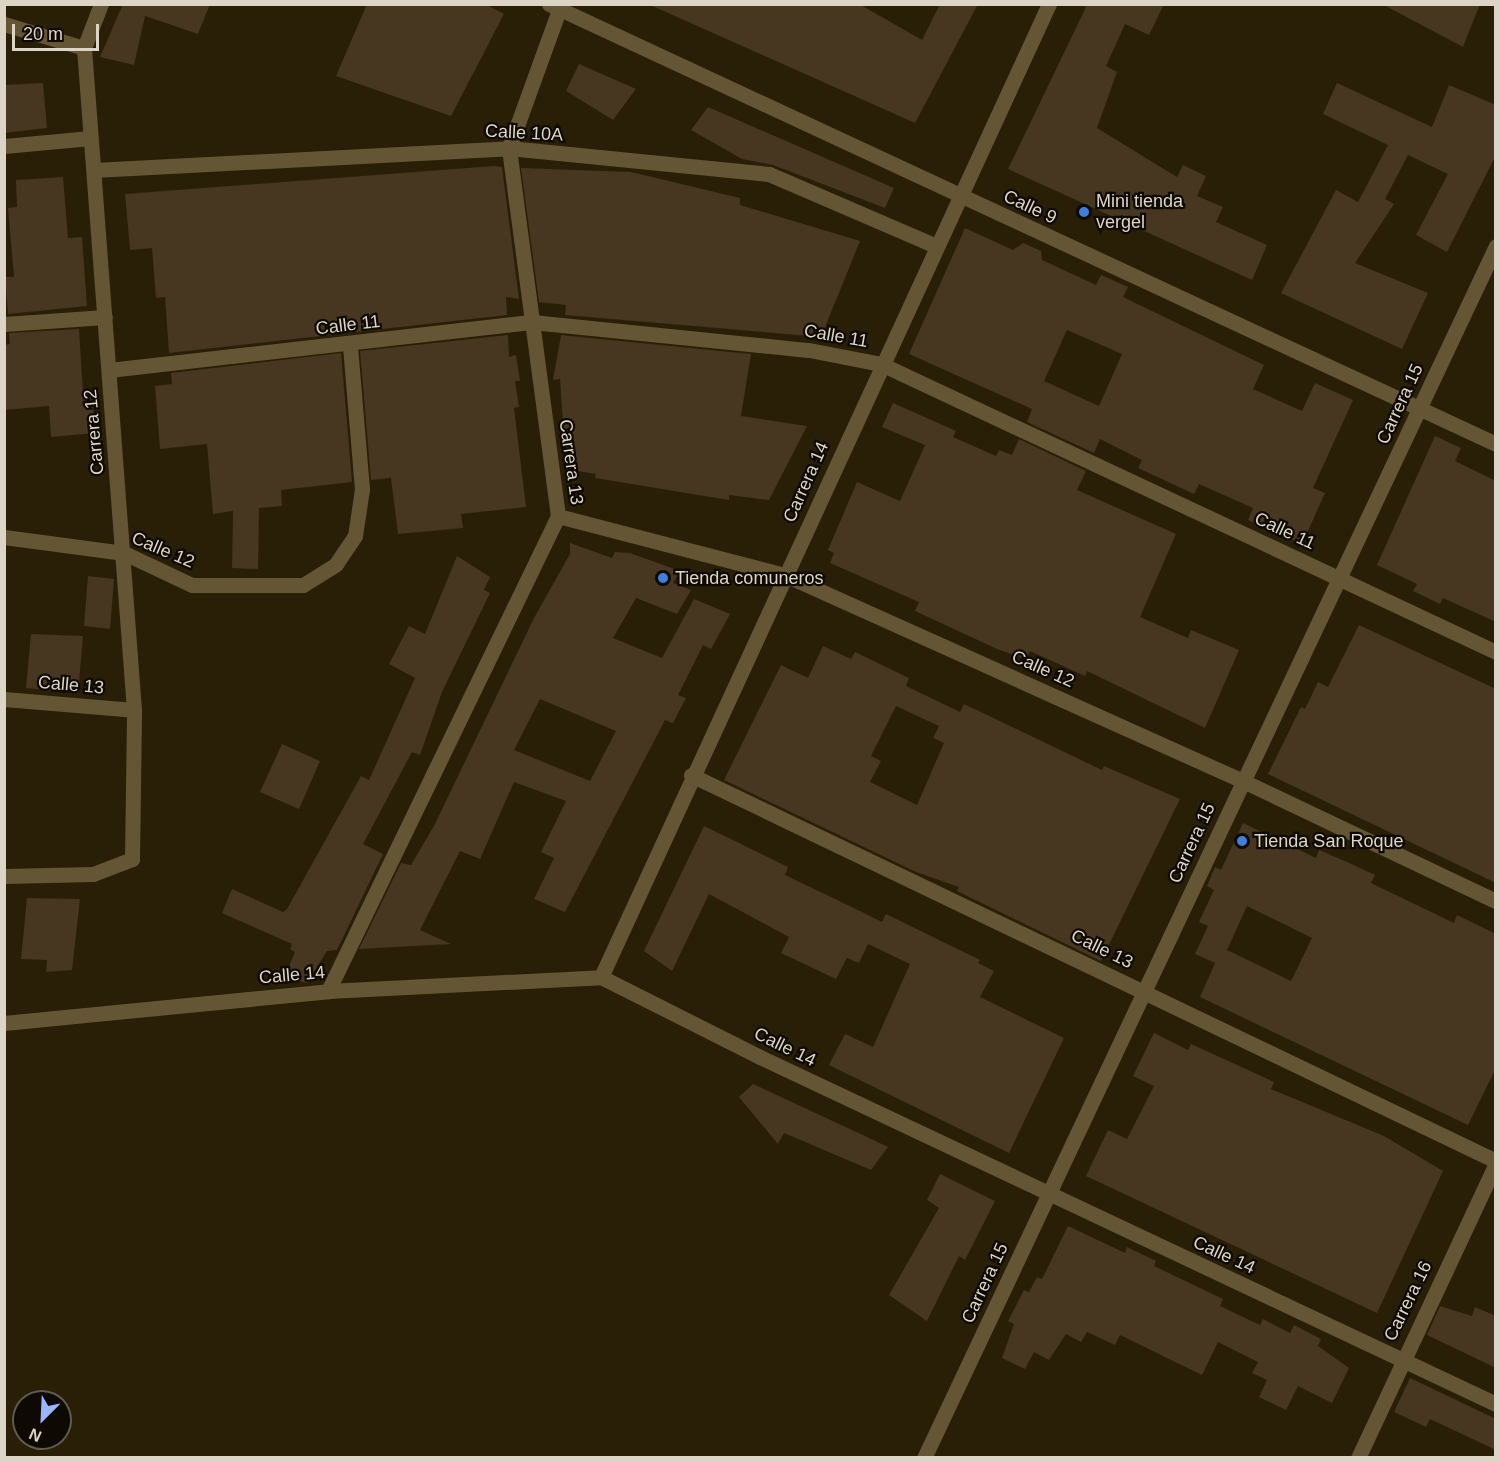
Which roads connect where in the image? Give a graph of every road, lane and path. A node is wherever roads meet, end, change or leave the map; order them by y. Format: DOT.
graph roads {
  1 [pos="100,4"];
  2 [pos="1049,4"];
  3 [pos="556,6"];
  4 [pos="4,24"];
  5 [pos="84,48"];
  6 [pos="91,138"];
  7 [pos="4,146"];
  8 [pos="509,148"];
  9 [pos="94,170"];
  10 [pos="959,195"];
  11 [pos="936,246"];
  12 [pos="1496,246"];
  13 [pos="105,316"];
  14 [pos="532,322"];
  15 [pos="4,324"];
  16 [pos="350,345"];
  17 [pos="881,364"];
  18 [pos="109,370"];
  19 [pos="1419,408"];
  20 [pos="1496,444"];
  21 [pos="558,516"];
  22 [pos="4,537"];
  23 [pos="124,553"];
  24 [pos="785,575"];
  25 [pos="1339,578"];
  26 [pos="1496,652"];
  27 [pos="4,699"];
  28 [pos="134,710"];
  29 [pos="691,774"];
  30 [pos="1243,781"];
  31 [pos="4,876"];
  32 [pos="1496,901"];
  33 [pos="601,976"];
  34 [pos="328,991"];
  35 [pos="1144,991"];
  36 [pos="4,1023"];
  37 [pos="1496,1162"];
  38 [pos="1049,1194"];
  39 [pos="1401,1360"];
  40 [pos="1496,1404"];
  41 [pos="924,1458"];
  42 [pos="1358,1458"];
  1 -- 5 [label="street, Carrera 12"];
  2 -- 10 [label="street, Carrera 14"];
  3 -- 8 [label="street, Carrera 13"];
  3 -- 10 [label="street, Calle 9"];
  4 -- 5 [label="street"];
  5 -- 6 [label="street, Carrera 12"];
  6 -- 7 [label="street"];
  6 -- 9 [label="street, Carrera 12"];
  8 -- 9 [label="street, Calle 10A"];
  8 -- 11 [label="street, Calle 10A"];
  8 -- 14 [label="street, Carrera 13"];
  9 -- 13 [label="street, Carrera 12"];
  10 -- 11 [label="street, Carrera 14"];
  10 -- 19 [label="street, Calle 9"];
  11 -- 17 [label="street, Carrera 14"];
  12 -- 19 [label="street, Carrera 15"];
  13 -- 15 [label="street"];
  13 -- 18 [label="street, Carrera 12"];
  14 -- 16 [label="street, Calle 11"];
  14 -- 17 [label="street, Calle 11"];
  14 -- 21 [label="street, Carrera 13"];
  16 -- 18 [label="street, Calle 11"];
  16 -- 23 [label="street, Calle 12"];
  17 -- 24 [label="street, Carrera 14"];
  17 -- 25 [label="street, Calle 11"];
  18 -- 23 [label="street, Carrera 12"];
  19 -- 20 [label="street, Calle 9"];
  19 -- 25 [label="street, Carrera 15"];
  21 -- 24 [label="street, Calle 12"];
  21 -- 34 [label="street, Carrera 13"];
  22 -- 23 [label="street, Calle 12"];
  23 -- 28 [label="street, Carrera 12"];
  24 -- 29 [label="street, Carrera 14"];
  24 -- 30 [label="street, Calle 12"];
  25 -- 26 [label="street, Calle 11"];
  25 -- 30 [label="street, Carrera 15"];
  27 -- 28 [label="street, Calle 13"];
  28 -- 31 [label="street, Carrera 12"];
  29 -- 33 [label="street, Carrera 14"];
  29 -- 35 [label="street, Calle 13"];
  30 -- 32 [label="street, Calle 12"];
  30 -- 35 [label="street, Carrera 15"];
  33 -- 34 [label="street, Calle 14"];
  33 -- 38 [label="street, Calle 14"];
  34 -- 36 [label="street, Calle 14"];
  35 -- 37 [label="street, Calle 13"];
  35 -- 38 [label="street, Carrera 15"];
  37 -- 39 [label="street, Carrera 16"];
  38 -- 39 [label="street, Calle 14"];
  38 -- 41 [label="street, Carrera 15"];
  39 -- 40 [label="street, Calle 14"];
  39 -- 42 [label="street, Carrera 16"];
}
